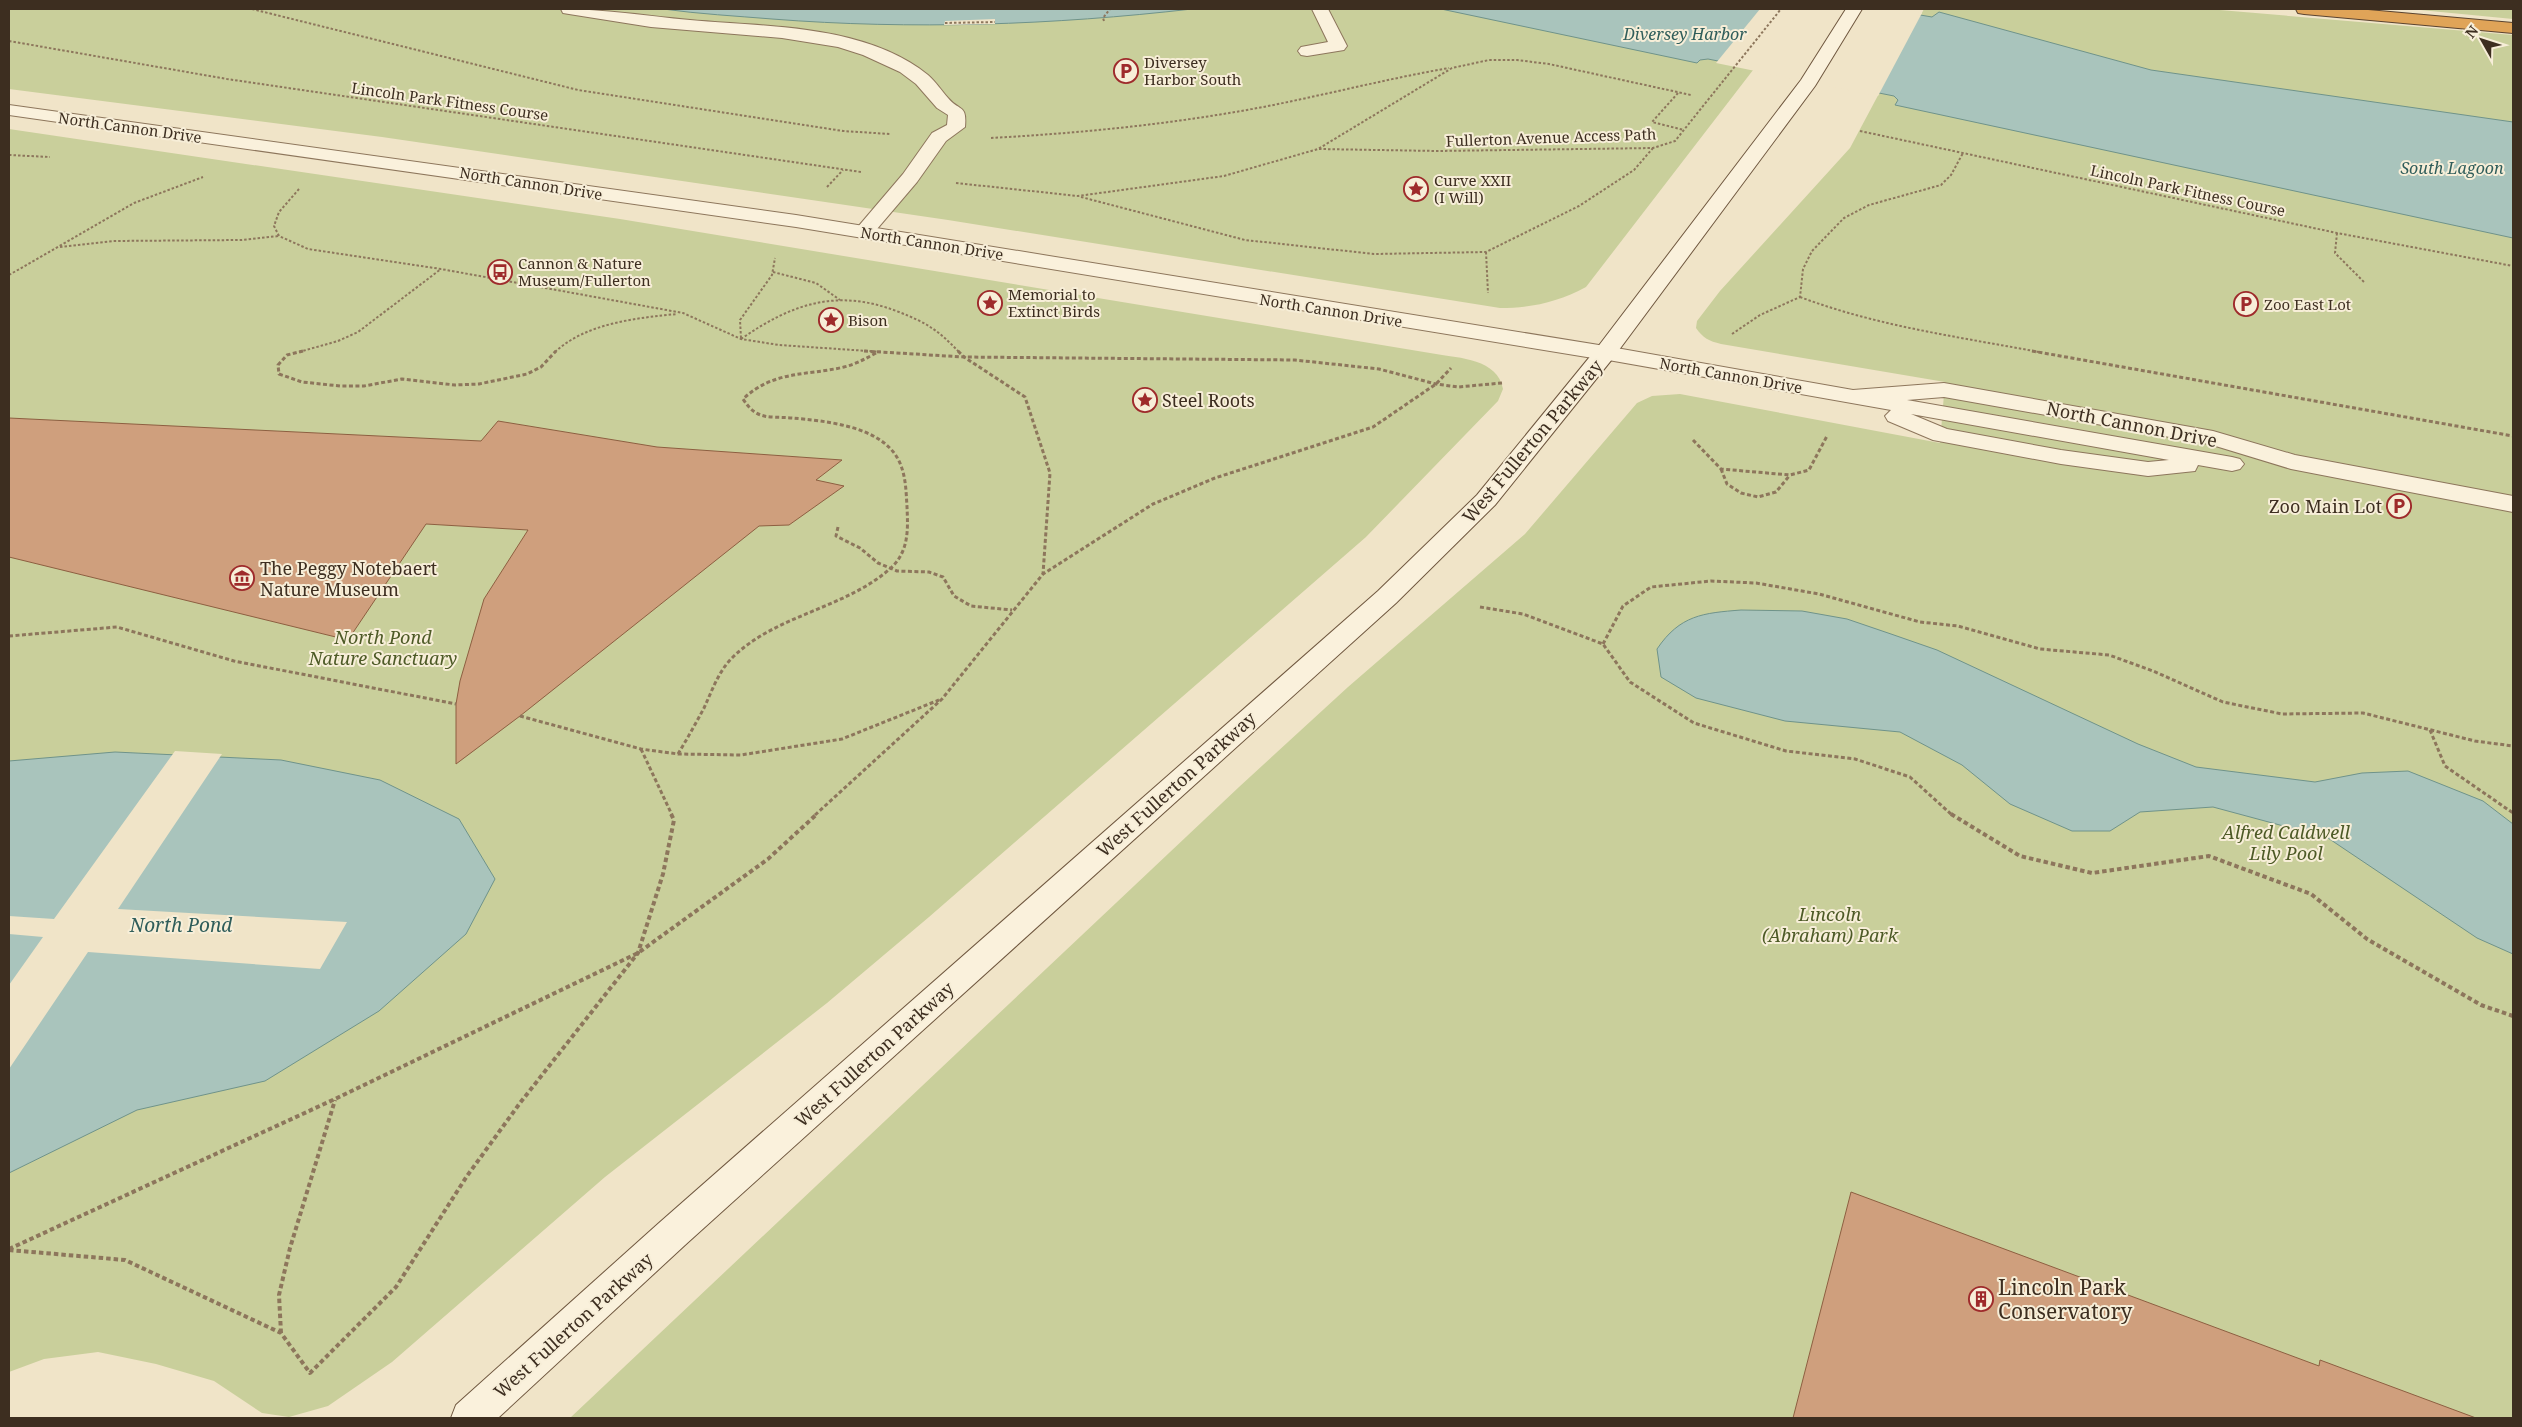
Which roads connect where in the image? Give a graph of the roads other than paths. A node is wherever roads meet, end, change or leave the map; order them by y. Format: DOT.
graph roads {
  1 [pos="569,9"];
  2 [pos="1320,9"];
  3 [pos="1854,9"];
  4 [pos="2304,9"];
  5 [pos="2513,28"];
  6 [pos="1307,51"];
  7 [pos="9,110"];
  8 [pos="864,232"];
  9 [pos="1605,353"];
  10 [pos="1851,397"];
  11 [pos="2291,462"];
  12 [pos="2513,504"];
  13 [pos="470,1418"];
  1 -- 8 [label="main road"];
  2 -- 6 [label="main road"];
  3 -- 9 [label="main road, West Fullerton Parkway"];
  4 -- 5 [label="highway"];
  7 -- 8 [label="main road, North Cannon Drive"];
  8 -- 9 [label="main road, North Cannon Drive"];
  9 -- 10 [label="main road, North Cannon Drive"];
  9 -- 13 [label="main road, West Fullerton Parkway"];
  10 -- 11 [label="main road, North Cannon Drive"];
  10 -- 11 [label="main road, North Cannon Drive"];
  11 -- 12 [label="main road, North Cannon Drive"];
}
